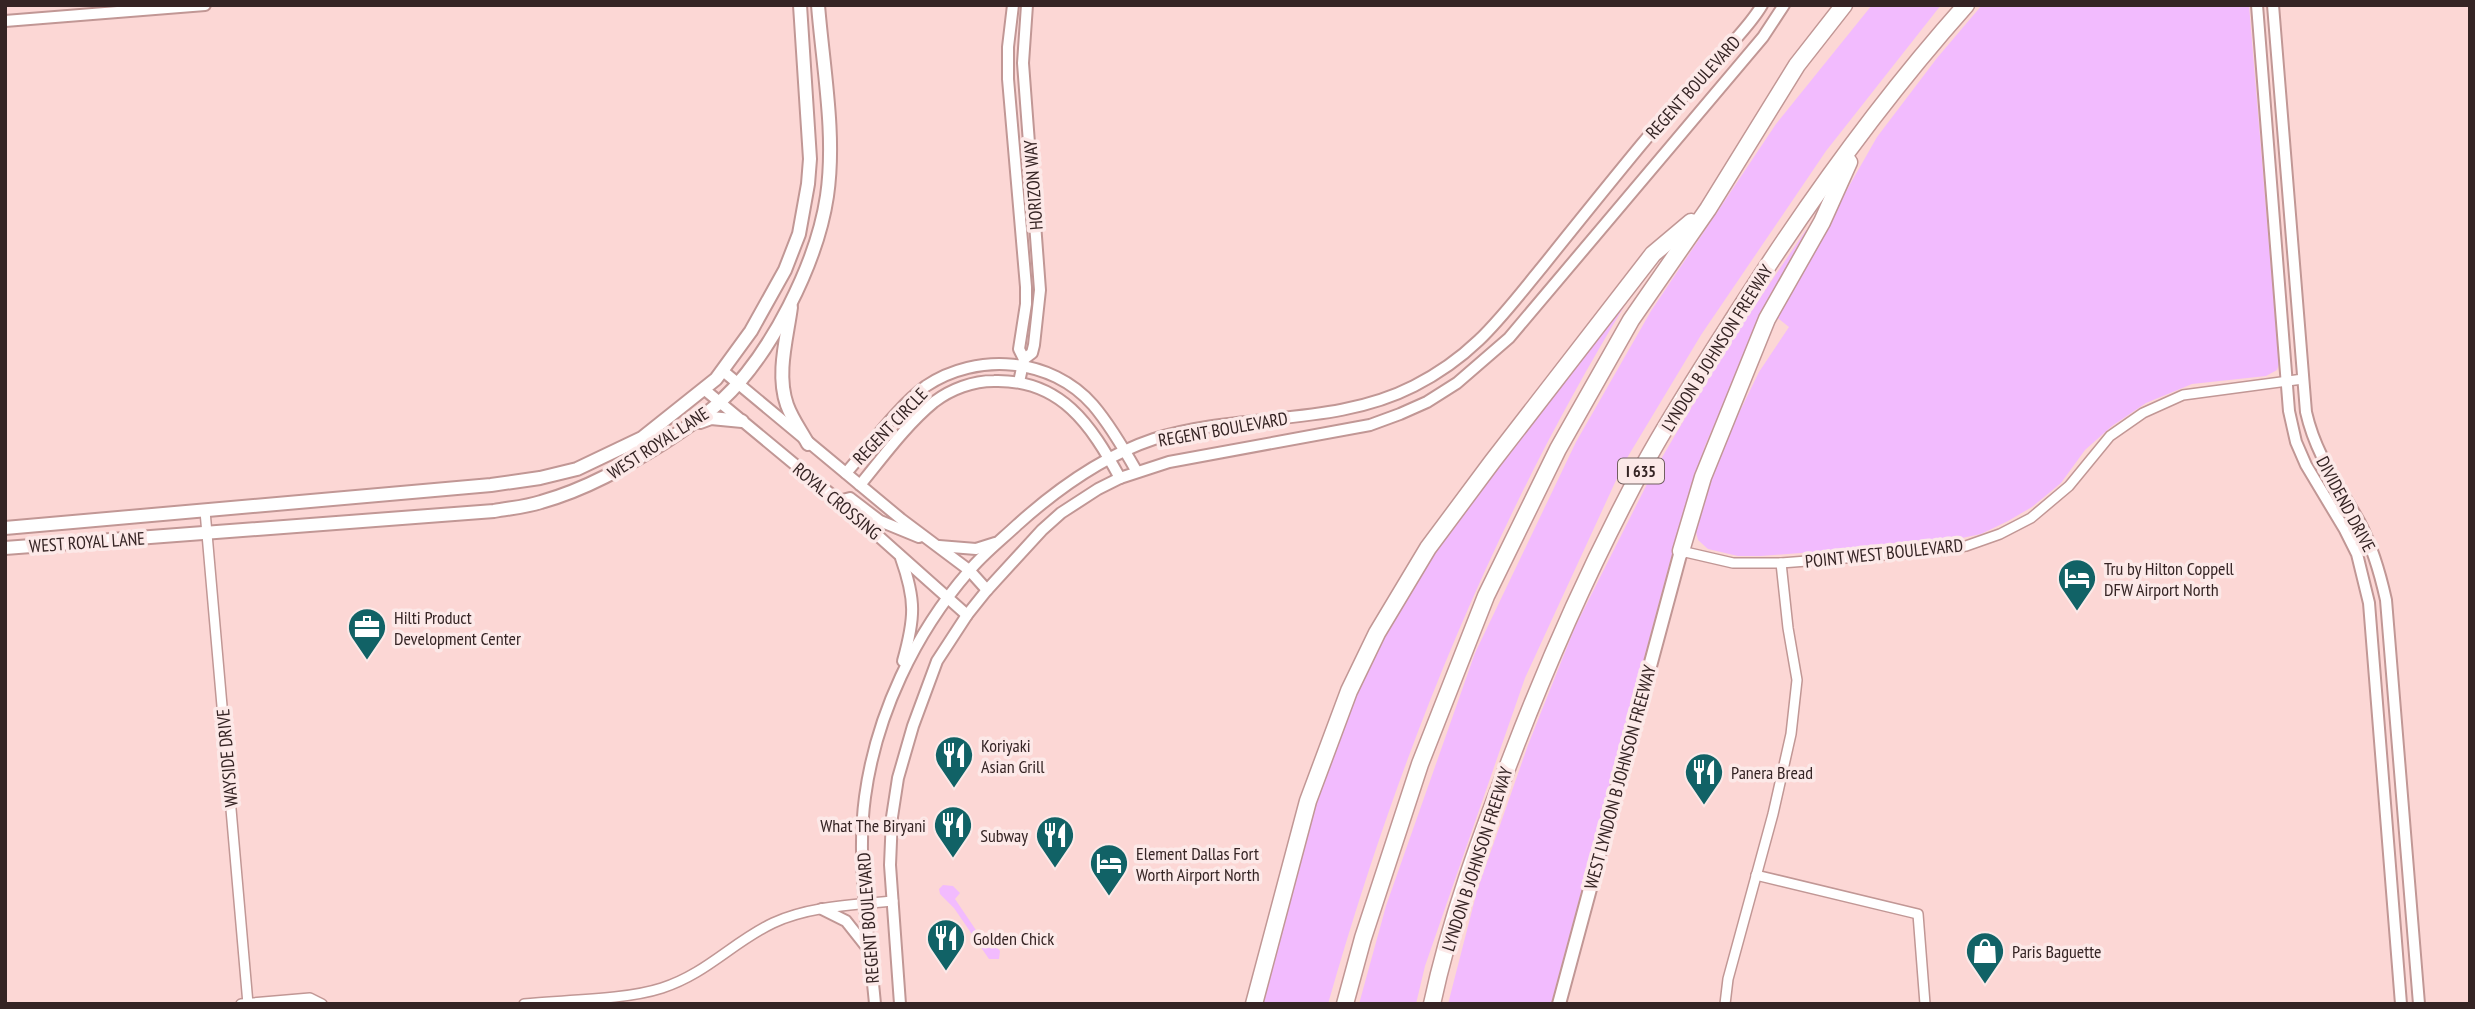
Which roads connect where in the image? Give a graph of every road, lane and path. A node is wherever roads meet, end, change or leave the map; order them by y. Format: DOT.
graph roads {
  1 [pos="205,5"];
  2 [pos="800,5"];
  3 [pos="818,5"];
  4 [pos="1013,5"];
  5 [pos="1027,5"];
  6 [pos="1762,5"];
  7 [pos="1784,5"];
  8 [pos="1843,5"];
  9 [pos="1966,5"];
  10 [pos="2257,5"];
  11 [pos="2273,5"];
  12 [pos="5,21"];
  13 [pos="1009,35"];
  14 [pos="1023,37"];
  15 [pos="1866,126"];
  16 [pos="1013,145"];
  17 [pos="1030,145"];
  18 [pos="1708,209"];
  19 [pos="793,299"];
  20 [pos="1023,363"];
  21 [pos="723,371"];
  22 [pos="2303,379"];
  23 [pos="2287,381"];
  24 [pos="1019,382"];
  25 [pos="738,383"];
  26 [pos="705,390"];
  27 [pos="720,402"];
  28 [pos="907,403"];
  29 [pos="915,419"];
  30 [pos="742,421"];
  31 [pos="690,426"];
  32 [pos="808,443"];
  33 [pos="1125,451"];
  34 [pos="1110,459"];
  35 [pos="1137,472"];
  36 [pos="846,473"];
  37 [pos="1120,478"];
  38 [pos="491,485"];
  39 [pos="860,485"];
  40 [pos="839,501"];
  41 [pos="205,511"];
  42 [pos="494,511"];
  43 [pos="5,528"];
  44 [pos="207,533"];
  45 [pos="998,542"];
  46 [pos="932,543"];
  47 [pos="5,548"];
  48 [pos="1681,551"];
  49 [pos="900,555"];
  50 [pos="1781,563"];
  51 [pos="969,570"];
  52 [pos="987,590"];
  53 [pos="949,597"];
  54 [pos="967,615"];
  55 [pos="898,681"];
  56 [pos="2396,730"];
  57 [pos="2379,731"];
  58 [pos="1756,875"];
  59 [pos="893,901"];
  60 [pos="867,904"];
  61 [pos="822,909"];
  62 [pos="871,952"];
  63 [pos="247,1003"];
  64 [pos="241,1004"];
  65 [pos="322,1004"];
  66 [pos="524,1004"];
  67 [pos="875,1004"];
  68 [pos="900,1004"];
  69 [pos="1254,1004"];
  70 [pos="1345,1004"];
  71 [pos="1432,1004"];
  72 [pos="1559,1004"];
  73 [pos="1725,1004"];
  74 [pos="1925,1004"];
  75 [pos="2401,1004"];
  76 [pos="2419,1004"];
  1 -- 12 [label="street"];
  2 -- 21 [label="main road, WEST ROYAL LANE"];
  3 -- 19 [label="main road, WEST ROYAL LANE"];
  4 -- 13 [label="street, HORIZON WAY"];
  5 -- 14 [label="street, HORIZON WAY"];
  6 -- 33 [label="street, REGENT BOULEVARD"];
  7 -- 35 [label="street, REGENT BOULEVARD"];
  8 -- 18 [label="highway"];
  9 -- 15 [label="highway, LYNDON B JOHNSON FREEWAY / I 635"];
  10 -- 23 [label="street, DIVIDEND DRIVE"];
  11 -- 22 [label="street, DIVIDEND DRIVE"];
  13 -- 14 [label="street"];
  13 -- 16 [label="street, HORIZON WAY"];
  14 -- 17 [label="street, HORIZON WAY"];
  15 -- 48 [label="highway"];
  15 -- 71 [label="highway, LYNDON B JOHNSON FREEWAY / I 635"];
  16 -- 17 [label="street"];
  16 -- 20 [label="street, HORIZON WAY"];
  17 -- 20 [label="street, HORIZON WAY"];
  18 -- 69 [label="highway"];
  18 -- 70 [label="highway"];
  19 -- 25 [label="main road, WEST ROYAL LANE"];
  19 -- 32 [label="main road"];
  20 -- 24 [label="street, HORIZON WAY"];
  20 -- 28 [label="street, REGENT CIRCLE"];
  20 -- 33 [label="street, REGENT CIRCLE"];
  21 -- 25 [label="street, ROYAL CROSSING"];
  21 -- 26 [label="main road, WEST ROYAL LANE"];
  22 -- 23 [label="street, POINT WEST BOULEVARD"];
  22 -- 56 [label="street, DIVIDEND DRIVE"];
  23 -- 50 [label="street, POINT WEST BOULEVARD"];
  23 -- 57 [label="street, DIVIDEND DRIVE"];
  24 -- 29 [label="street, REGENT CIRCLE"];
  24 -- 34 [label="street, REGENT CIRCLE"];
  25 -- 27 [label="main road, WEST ROYAL LANE"];
  25 -- 32 [label="street, ROYAL CROSSING"];
  26 -- 27 [label="street, ROYAL CROSSING"];
  26 -- 38 [label="main road, WEST ROYAL LANE"];
  27 -- 30 [label="street, ROYAL CROSSING"];
  27 -- 31 [label="main road, WEST ROYAL LANE"];
  28 -- 29 [label="street"];
  28 -- 36 [label="street, REGENT CIRCLE"];
  29 -- 39 [label="street, REGENT CIRCLE"];
  30 -- 31 [label="main road"];
  30 -- 40 [label="street, ROYAL CROSSING"];
  31 -- 42 [label="main road, WEST ROYAL LANE"];
  32 -- 36 [label="street, ROYAL CROSSING"];
  33 -- 34 [label="street, REGENT BOULEVARD"];
  33 -- 35 [label="street, REGENT CIRCLE"];
  34 -- 37 [label="street, REGENT CIRCLE"];
  34 -- 45 [label="street, REGENT BOULEVARD"];
  35 -- 37 [label="street, REGENT BOULEVARD"];
  36 -- 39 [label="street, ROYAL CROSSING"];
  37 -- 52 [label="street, REGENT BOULEVARD"];
  38 -- 41 [label="main road, WEST ROYAL LANE"];
  38 -- 42 [label="main road"];
  39 -- 46 [label="street, ROYAL CROSSING"];
  40 -- 46 [label="street"];
  40 -- 49 [label="street, ROYAL CROSSING"];
  41 -- 43 [label="main road, WEST ROYAL LANE"];
  41 -- 44 [label="street, WAYSIDE DRIVE"];
  42 -- 44 [label="main road, WEST ROYAL LANE"];
  44 -- 47 [label="main road, WEST ROYAL LANE"];
  44 -- 63 [label="street, WAYSIDE DRIVE"];
  45 -- 46 [label="street"];
  45 -- 51 [label="street, REGENT BOULEVARD"];
  46 -- 51 [label="street, ROYAL CROSSING"];
  48 -- 50 [label="street, POINT WEST BOULEVARD"];
  48 -- 72 [label="main road, WEST LYNDON B JOHNSON FREEWAY"];
  49 -- 53 [label="street, ROYAL CROSSING"];
  49 -- 55 [label="street"];
  50 -- 58 [label="street"];
  51 -- 52 [label="street, ROYAL CROSSING"];
  51 -- 53 [label="street, REGENT BOULEVARD"];
  52 -- 54 [label="street, REGENT BOULEVARD"];
  53 -- 54 [label="street, ROYAL CROSSING"];
  53 -- 55 [label="street, REGENT BOULEVARD"];
  54 -- 59 [label="street, REGENT BOULEVARD"];
  55 -- 60 [label="street, REGENT BOULEVARD"];
  56 -- 57 [label="street"];
  56 -- 76 [label="street, DIVIDEND DRIVE"];
  57 -- 75 [label="street, DIVIDEND DRIVE"];
  58 -- 73 [label="street"];
  58 -- 74 [label="street"];
  59 -- 60 [label="street"];
  59 -- 68 [label="street, REGENT BOULEVARD"];
  60 -- 61 [label="street"];
  60 -- 62 [label="street, REGENT BOULEVARD"];
  61 -- 62 [label="street"];
  61 -- 66 [label="street"];
  62 -- 67 [label="street, REGENT BOULEVARD"];
  63 -- 64 [label="street"];
  63 -- 65 [label="street"];
}
